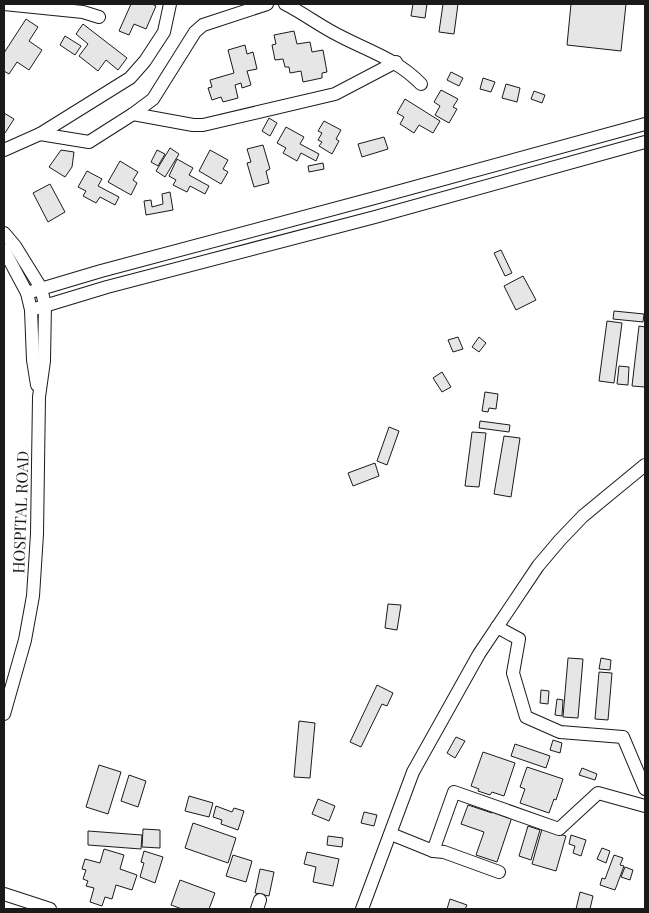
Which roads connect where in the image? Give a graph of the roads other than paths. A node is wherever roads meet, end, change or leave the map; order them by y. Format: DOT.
graph roads {
  1 [pos="4,4"];
  2 [pos="170,4"];
  3 [pos="267,4"];
  4 [pos="285,4"];
  5 [pos="82,8"];
  6 [pos="99,17"];
  7 [pos="396,62"];
  8 [pos="421,84"];
  9 [pos="133,114"];
  10 [pos="642,125"];
  11 [pos="40,134"];
  12 [pos="644,142"];
  13 [pos="4,150"];
  14 [pos="371,200"];
  15 [pos="376,217"];
  16 [pos="4,232"];
  17 [pos="4,250"];
  18 [pos="101,271"];
  19 [pos="107,287"];
  20 [pos="41,288"];
  21 [pos="27,293"];
  22 [pos="45,305"];
  23 [pos="31,310"];
  24 [pos="39,397"];
  25 [pos="645,465"];
  26 [pos="497,626"];
  27 [pos="4,714"];
  28 [pos="645,789"];
  29 [pos="645,806"];
  30 [pos="391,834"];
  31 [pos="433,851"];
  32 [pos="499,872"];
  33 [pos="4,894"];
  34 [pos="50,909"];
  35 [pos="362,909"];
  1 -- 5 [label="street"];
  2 -- 11 [label="street"];
  3 -- 9 [label="street"];
  4 -- 7 [label="street"];
  5 -- 6 [label="street"];
  7 -- 8 [label="street"];
  7 -- 9 [label="street"];
  9 -- 11 [label="street"];
  10 -- 12 [label="street"];
  10 -- 14 [label="street"];
  11 -- 13 [label="street"];
  12 -- 15 [label="street"];
  14 -- 15 [label="street"];
  14 -- 18 [label="street"];
  15 -- 19 [label="street"];
  16 -- 20 [label="street"];
  17 -- 21 [label="street"];
  18 -- 19 [label="street"];
  18 -- 20 [label="street"];
  19 -- 22 [label="street"];
  20 -- 21 [label="street"];
  20 -- 22 [label="street"];
  21 -- 23 [label="street"];
  22 -- 23 [label="street"];
  22 -- 24 [label="street"];
  23 -- 24 [label="street"];
  24 -- 27 [label="street, HOSPITAL ROAD"];
  25 -- 26 [label="street"];
  26 -- 28 [label="street"];
  26 -- 30 [label="street"];
  29 -- 31 [label="street"];
  30 -- 31 [label="street"];
  30 -- 35 [label="street"];
  31 -- 32 [label="street"];
  33 -- 34 [label="street"];
}
